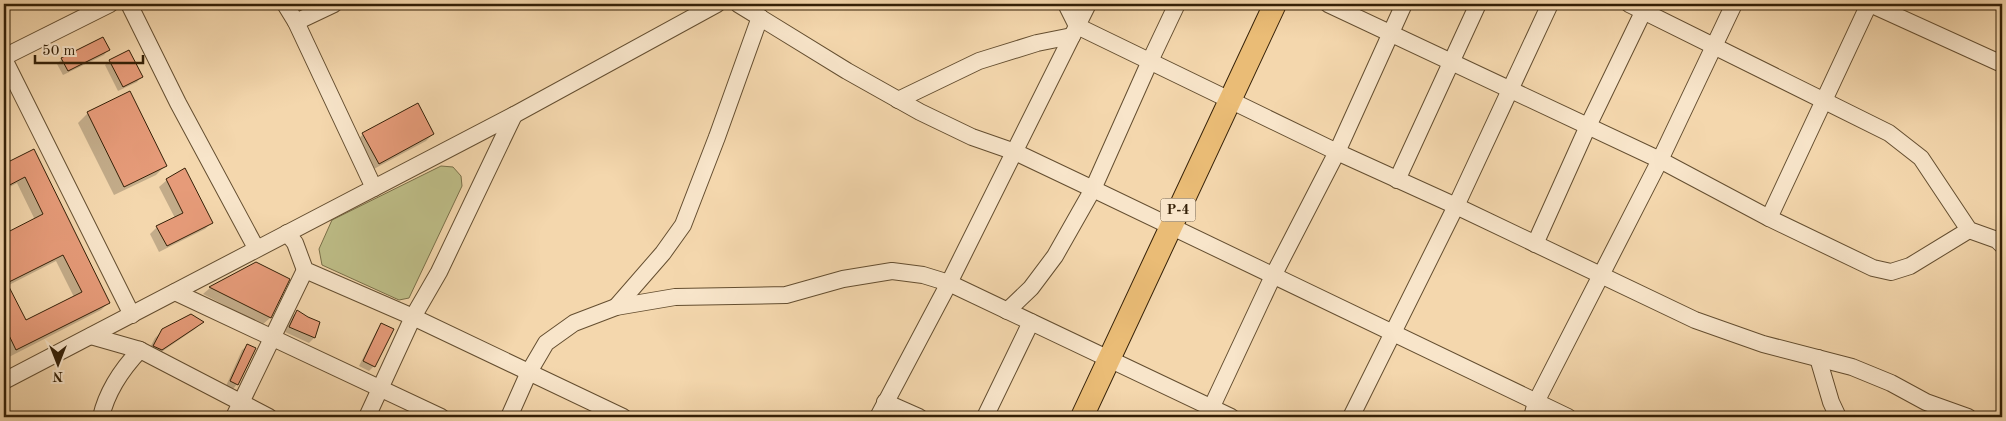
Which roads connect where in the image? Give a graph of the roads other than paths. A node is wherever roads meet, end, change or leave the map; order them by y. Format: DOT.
graph roads {
  1 [pos="110,4"];
  2 [pos="129,4"];
  3 [pos="285,4"];
  4 [pos="334,4"];
  5 [pos="717,4"];
  6 [pos="738,4"];
  7 [pos="1066,4"];
  8 [pos="1088,4"];
  9 [pos="1177,4"];
  10 [pos="1274,4"];
  11 [pos="1328,4"];
  12 [pos="1404,4"];
  13 [pos="1478,4"];
  14 [pos="1550,4"];
  15 [pos="1734,4"];
  16 [pos="1869,4"];
  17 [pos="1640,6"];
  18 [pos="760,17"];
  19 [pos="296,22"];
  20 [pos="1075,31"];
  21 [pos="1392,32"];
  22 [pos="1714,45"];
  23 [pos="4,58"];
  24 [pos="1150,61"];
  25 [pos="1453,61"];
  26 [pos="2002,64"];
  27 [pos="1511,88"];
  28 [pos="1230,99"];
  29 [pos="1823,99"];
  30 [pos="898,100"];
  31 [pos="514,115"];
  32 [pos="1588,126"];
  33 [pos="1015,152"];
  34 [pos="1338,152"];
  35 [pos="1660,160"];
  36 [pos="1397,180"];
  37 [pos="374,188"];
  38 [pos="1093,189"];
  39 [pos="1456,206"];
  40 [pos="1769,218"];
  41 [pos="1170,226"];
  42 [pos="1969,230"];
  43 [pos="287,232"];
  44 [pos="1535,244"];
  45 [pos="2002,245"];
  46 [pos="256,248"];
  47 [pos="304,270"];
  48 [pos="1600,275"];
  49 [pos="1273,276"];
  50 [pos="949,283"];
  51 [pos="175,292"];
  52 [pos="616,307"];
  53 [pos="1007,311"];
  54 [pos="132,314"];
  55 [pos="413,317"];
  56 [pos="1030,322"];
  57 [pos="1393,334"];
  58 [pos="91,336"];
  59 [pos="272,337"];
  60 [pos="140,350"];
  61 [pos="1818,358"];
  62 [pos="1109,359"];
  63 [pos="529,372"];
  64 [pos="5,378"];
  65 [pos="381,388"];
  66 [pos="885,402"];
  67 [pos="237,410"];
  68 [pos="1534,410"];
  69 [pos="1210,413"];
  70 [pos="101,417"];
  71 [pos="269,417"];
  72 [pos="367,417"];
  73 [pos="441,417"];
  74 [pos="509,417"];
  75 [pos="623,417"];
  76 [pos="878,417"];
  77 [pos="919,417"];
  78 [pos="985,417"];
  79 [pos="1082,417"];
  80 [pos="1231,417"];
  81 [pos="1351,417"];
  82 [pos="1568,417"];
  83 [pos="1838,417"];
  84 [pos="1968,417"];
  1 -- 23 [label="street"];
  2 -- 46 [label="street"];
  3 -- 19 [label="street"];
  4 -- 19 [label="street"];
  5 -- 31 [label="street"];
  6 -- 18 [label="street"];
  7 -- 20 [label="street"];
  8 -- 20 [label="street"];
  9 -- 24 [label="street"];
  10 -- 28 [label="highway, P-4"];
  11 -- 21 [label="street"];
  12 -- 21 [label="street"];
  13 -- 25 [label="street"];
  14 -- 27 [label="street"];
  15 -- 22 [label="street"];
  16 -- 26 [label="street"];
  16 -- 29 [label="street"];
  17 -- 22 [label="street"];
  17 -- 32 [label="street"];
  18 -- 30 [label="street"];
  18 -- 52 [label="street"];
  19 -- 37 [label="street"];
  20 -- 24 [label="street"];
  20 -- 30 [label="street"];
  20 -- 33 [label="street"];
  21 -- 25 [label="street"];
  21 -- 34 [label="street"];
  22 -- 29 [label="street"];
  22 -- 35 [label="street"];
  23 -- 54 [label="street"];
  24 -- 28 [label="street"];
  24 -- 38 [label="street"];
  25 -- 27 [label="street"];
  25 -- 36 [label="street"];
  27 -- 32 [label="street"];
  27 -- 39 [label="street"];
  28 -- 34 [label="street"];
  28 -- 41 [label="highway, P-4"];
  29 -- 40 [label="street"];
  29 -- 42 [label="street"];
  30 -- 33 [label="street"];
  31 -- 37 [label="street"];
  31 -- 55 [label="street"];
  32 -- 35 [label="street"];
  32 -- 44 [label="street"];
  33 -- 38 [label="street"];
  33 -- 50 [label="street"];
  34 -- 36 [label="street"];
  34 -- 49 [label="street"];
  35 -- 40 [label="street"];
  35 -- 48 [label="street"];
  36 -- 39 [label="street"];
  37 -- 43 [label="street"];
  38 -- 41 [label="street"];
  38 -- 53 [label="street"];
  39 -- 44 [label="street"];
  39 -- 57 [label="street"];
  40 -- 42 [label="street"];
  41 -- 49 [label="street"];
  41 -- 62 [label="highway, P-4"];
  42 -- 45 [label="street"];
  43 -- 46 [label="street"];
  43 -- 47 [label="street"];
  44 -- 48 [label="street"];
  46 -- 51 [label="street"];
  47 -- 55 [label="street"];
  47 -- 59 [label="street"];
  48 -- 61 [label="street"];
  48 -- 68 [label="street"];
  49 -- 57 [label="street"];
  49 -- 69 [label="street"];
  50 -- 52 [label="street"];
  50 -- 53 [label="street"];
  50 -- 66 [label="street"];
  51 -- 54 [label="street"];
  51 -- 59 [label="street"];
  52 -- 63 [label="street"];
  53 -- 56 [label="street"];
  54 -- 58 [label="street"];
  55 -- 63 [label="street"];
  55 -- 65 [label="street"];
  56 -- 62 [label="street"];
  56 -- 78 [label="street"];
  57 -- 68 [label="street"];
  57 -- 81 [label="street"];
  58 -- 60 [label="street"];
  58 -- 64 [label="street"];
  59 -- 65 [label="street"];
  59 -- 67 [label="street"];
  60 -- 67 [label="street"];
  60 -- 70 [label="street"];
  61 -- 83 [label="street"];
  61 -- 84 [label="street"];
  62 -- 69 [label="street"];
  62 -- 79 [label="highway, P-4"];
  63 -- 74 [label="street"];
  63 -- 75 [label="street"];
  65 -- 72 [label="street"];
  65 -- 73 [label="street"];
  66 -- 76 [label="street"];
  66 -- 77 [label="street"];
  67 -- 71 [label="street"];
  68 -- 82 [label="street"];
  69 -- 80 [label="street"];
}
